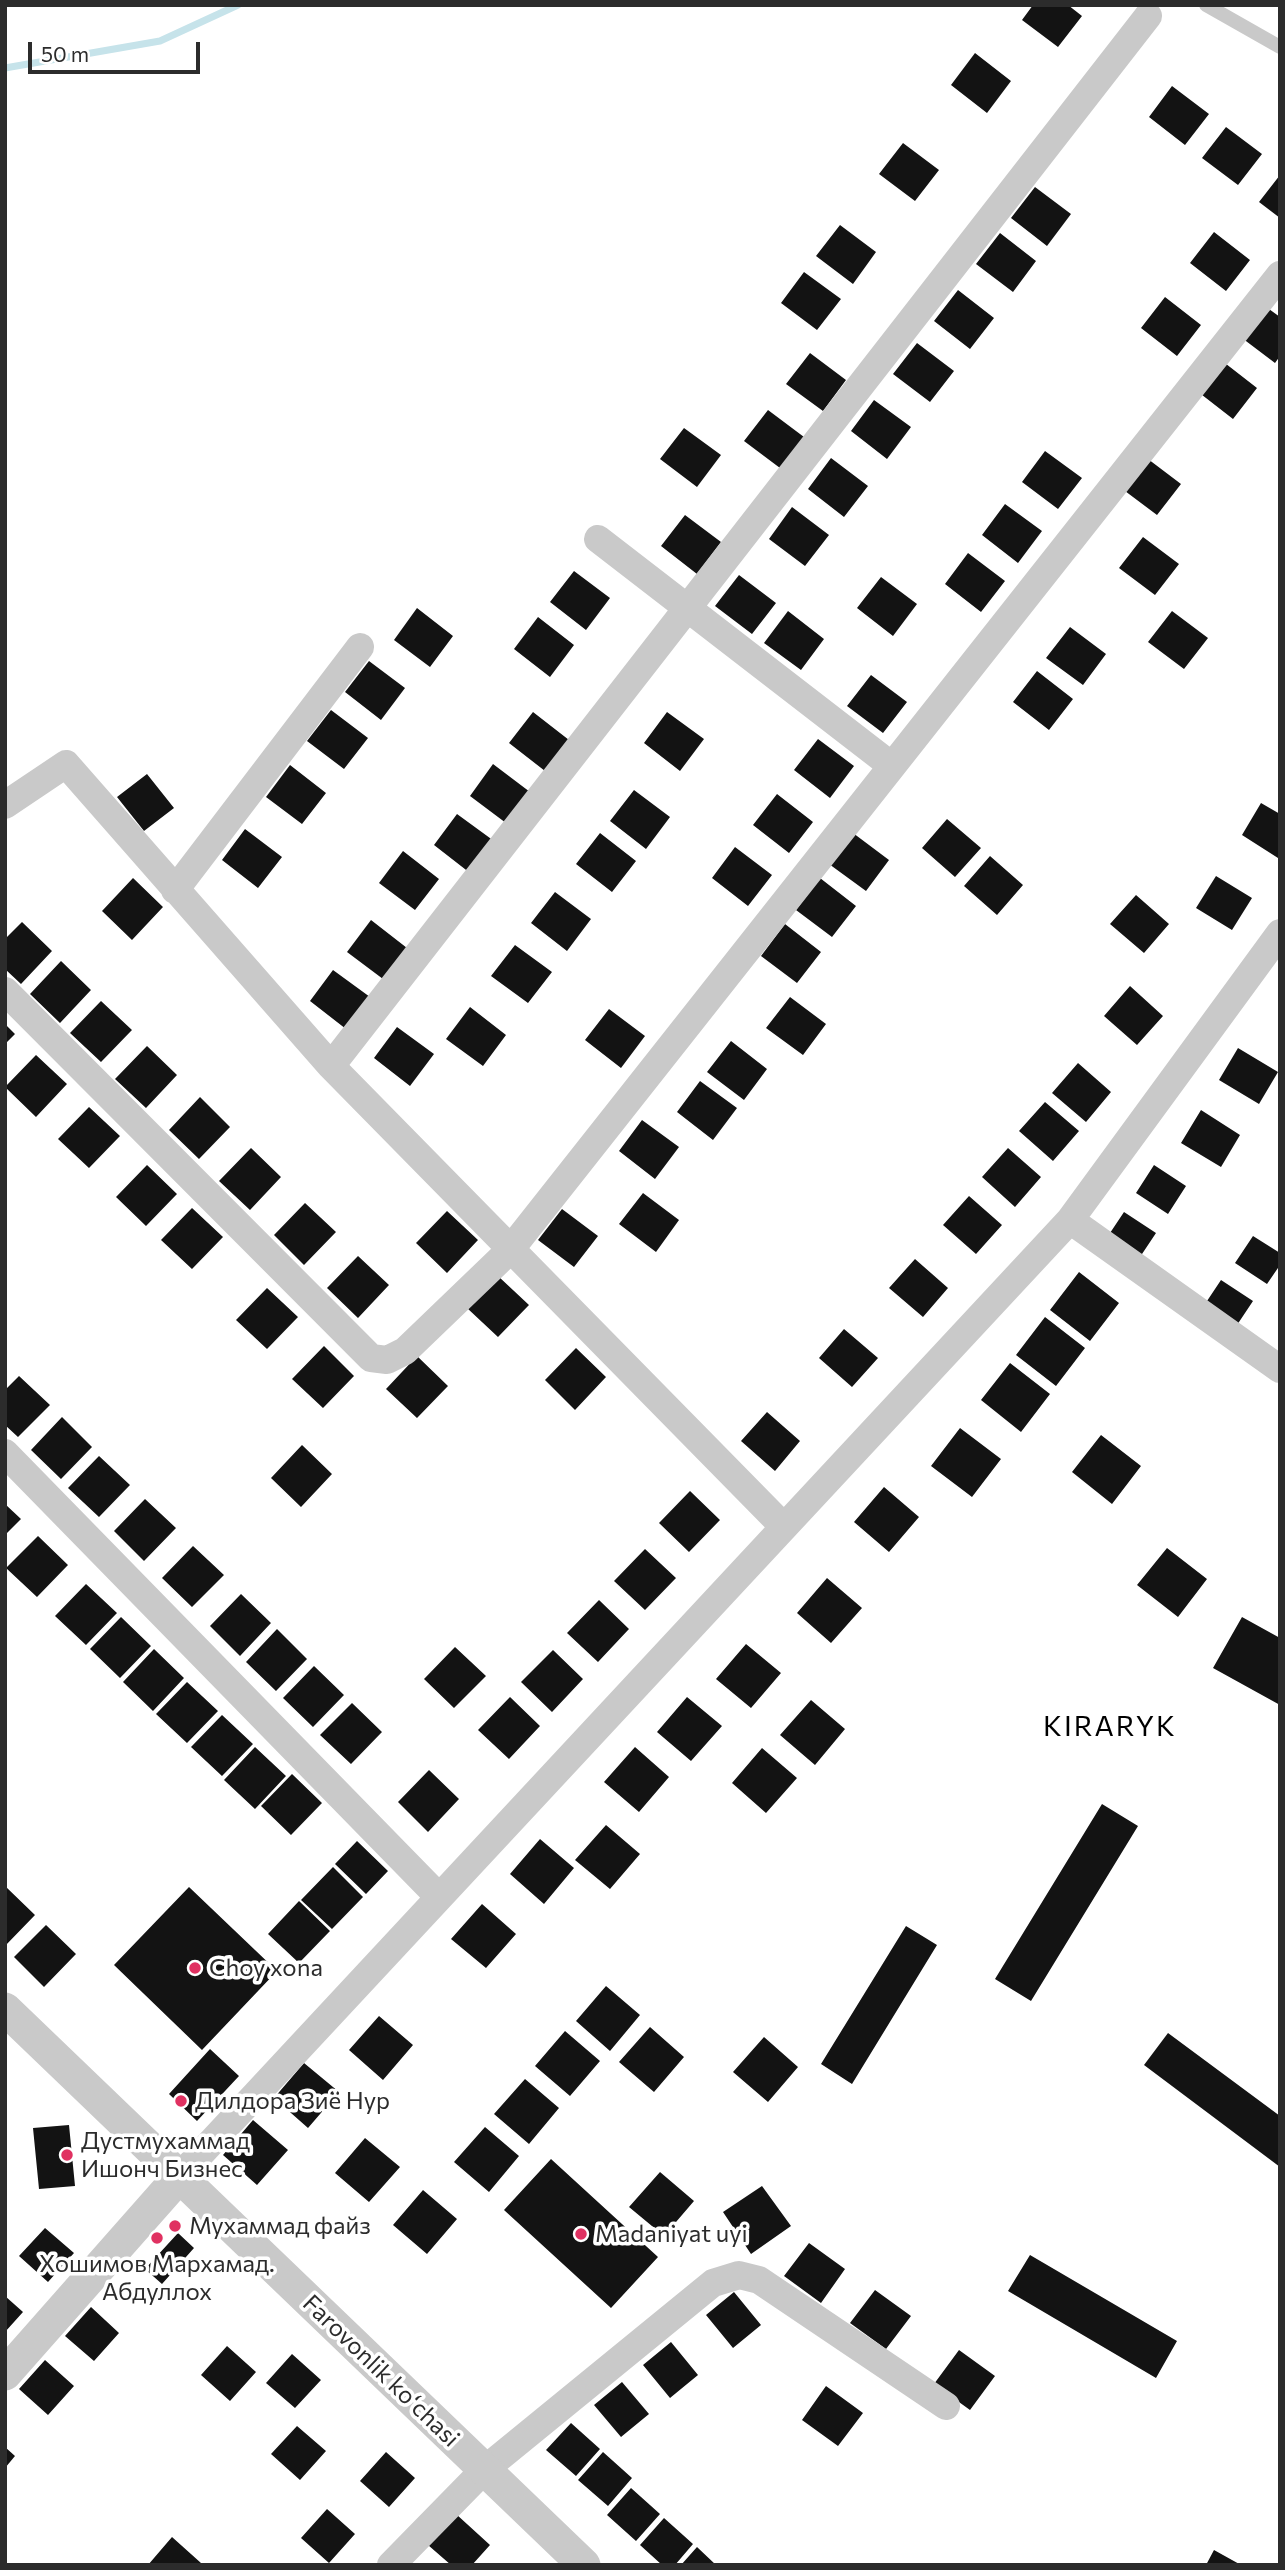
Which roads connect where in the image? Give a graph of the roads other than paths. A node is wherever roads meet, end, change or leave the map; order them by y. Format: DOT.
graph roads {
  1 [pos="1206,5"];
  2 [pos="1149,16"];
  3 [pos="1280,47"];
  4 [pos="1280,275"];
  5 [pos="598,539"];
  6 [pos="688,607"];
  7 [pos="360,647"];
  8 [pos="892,766"];
  9 [pos="5,805"];
  10 [pos="174,890"];
  11 [pos="1280,933"];
  12 [pos="5,991"];
  13 [pos="331,1066"];
  14 [pos="1070,1220"];
  15 [pos="510,1250"];
  16 [pos="1280,1369"];
  17 [pos="5,1453"];
  18 [pos="783,1527"];
  19 [pos="439,1897"];
  20 [pos="5,2009"];
  21 [pos="179,2177"];
  22 [pos="5,2374"];
  23 [pos="946,2406"];
  24 [pos="484,2470"];
  25 [pos="391,2565"];
  26 [pos="584,2565"];
  1 -- 3 [label="lane"];
  2 -- 6 [label="street"];
  4 -- 8 [label="street"];
  5 -- 6 [label="street"];
  6 -- 8 [label="street"];
  6 -- 13 [label="street"];
  7 -- 10 [label="street"];
  8 -- 15 [label="street"];
  9 -- 10 [label="street"];
  10 -- 13 [label="street"];
  11 -- 14 [label="street"];
  12 -- 15 [label="street"];
  13 -- 15 [label="street"];
  14 -- 16 [label="street"];
  14 -- 18 [label="street"];
  15 -- 18 [label="street"];
  17 -- 19 [label="street"];
  18 -- 19 [label="street"];
  19 -- 21 [label="street"];
  20 -- 21 [label="street, Farovonlik koʻchasi"];
  21 -- 22 [label="street"];
  21 -- 24 [label="street, Farovonlik koʻchasi"];
  23 -- 24 [label="street"];
  24 -- 25 [label="street"];
  24 -- 26 [label="street, Farovonlik koʻchasi"];
}
